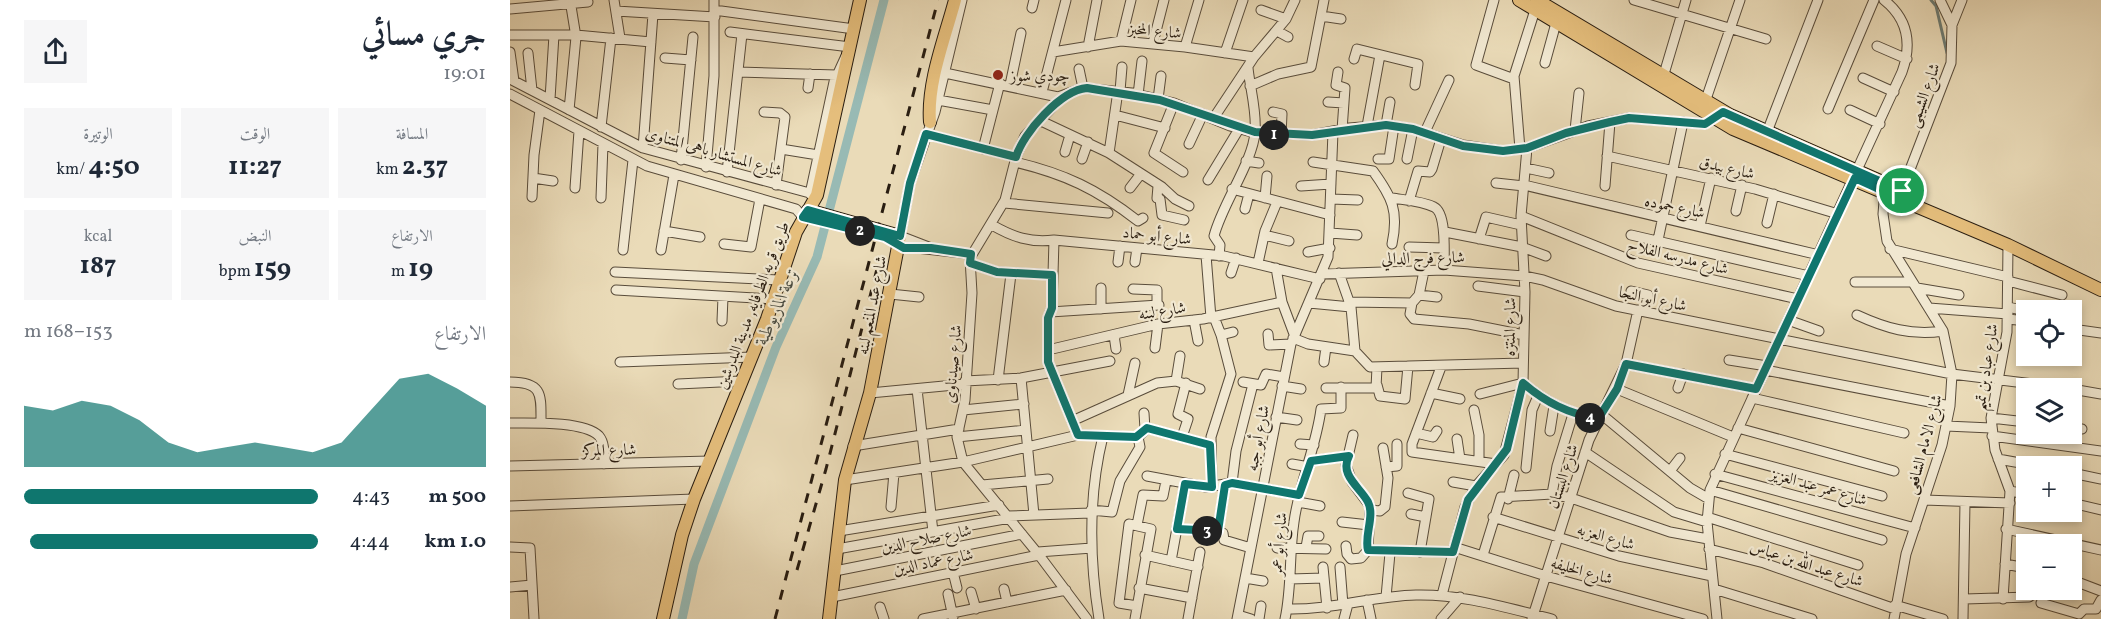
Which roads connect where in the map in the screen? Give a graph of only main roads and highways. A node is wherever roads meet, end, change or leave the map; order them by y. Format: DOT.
graph roads {
  1 [pos="955,0"];
  2 [pos="1518,0"];
  3 [pos="865,4"];
  4 [pos="1536,5"];
  5 [pos="850,47"];
  6 [pos="1704,105"];
  7 [pos="1719,115"];
  8 [pos="930,122"];
  9 [pos="1856,174"];
  10 [pos="1901,194"];
  11 [pos="806,213"];
  12 [pos="854,226"];
  13 [pos="2041,257"];
  14 [pos="2101,281"];
  15 [pos="2101,290"];
  16 [pos="663,619"];
  17 [pos="829,619"];
  1 -- 8 [label="main road"];
  2 -- 4 [label="main road"];
  3 -- 5 [label="main road, طريق قريه الطرفايه, مدينة البدرشين"];
  3 -- 5 [label="main road"];
  4 -- 6 [label="main road"];
  4 -- 6 [label="main road"];
  5 -- 11 [label="main road, طريق قريه الطرفايه, مدينة البدرشين"];
  6 -- 7 [label="main road"];
  7 -- 9 [label="main road"];
  7 -- 9 [label="main road"];
  9 -- 10 [label="main road"];
  10 -- 13 [label="main road"];
  10 -- 13 [label="main road"];
  11 -- 12 [label="main road"];
  11 -- 12 [label="main road"];
  11 -- 16 [label="main road, طريق قريه الطرفايه, مدينة البدرشين"];
  12 -- 17 [label="main road, شارع عبد المنعم لبنه"];
  13 -- 14 [label="main road"];
  13 -- 15 [label="main road"];
}
